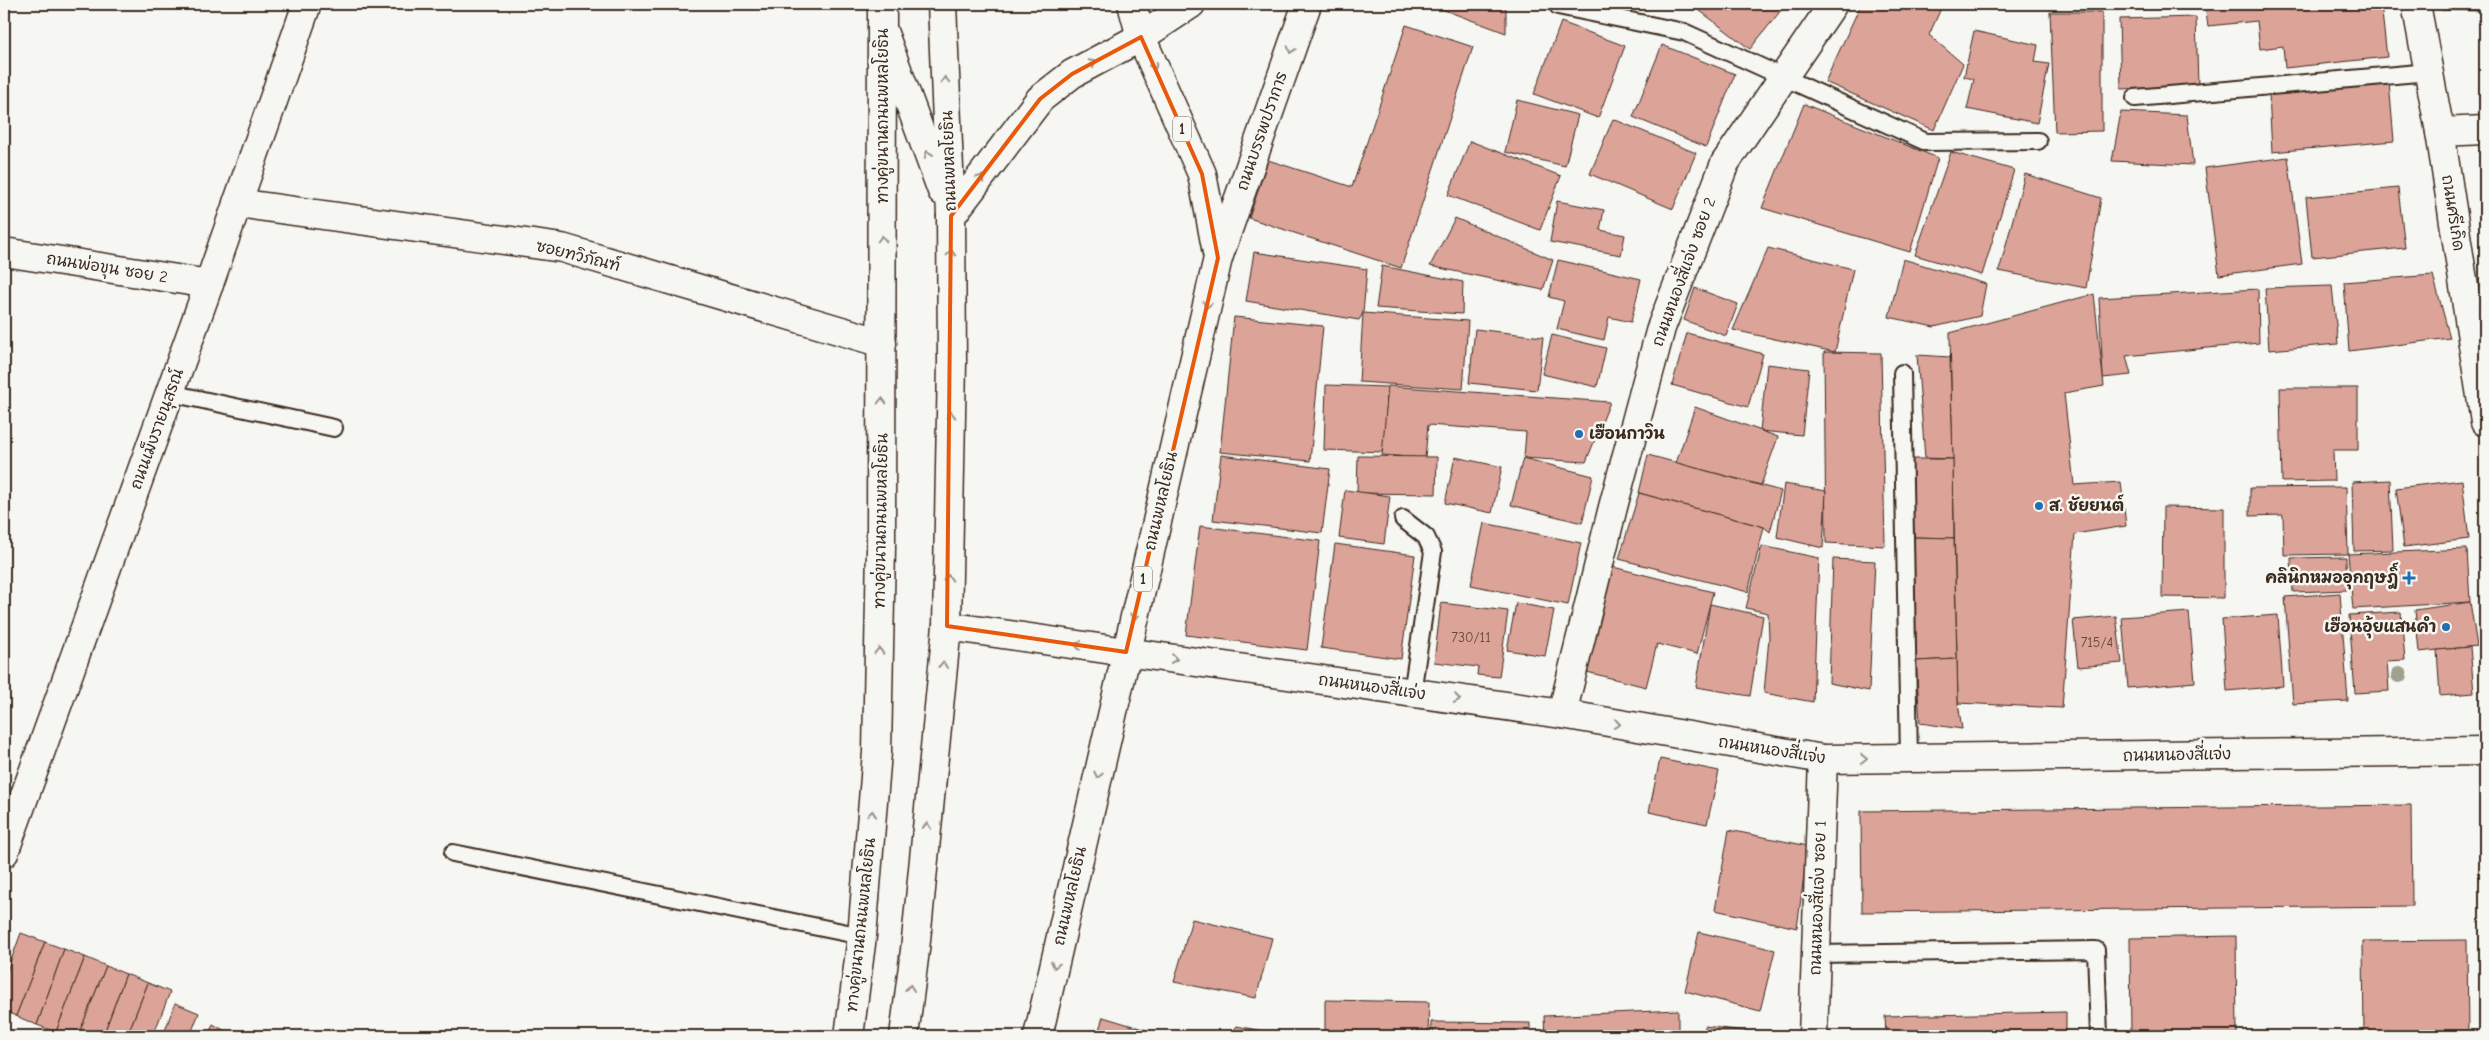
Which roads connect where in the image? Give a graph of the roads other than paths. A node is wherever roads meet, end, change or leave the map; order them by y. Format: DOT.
graph roads {
  1 [pos="307,4"];
  2 [pos="882,4"];
  3 [pos="942,4"];
  4 [pos="1132,4"];
  5 [pos="1191,4"];
  6 [pos="1307,4"];
  7 [pos="1833,4"];
  8 [pos="2416,4"];
  9 [pos="1558,6"];
  10 [pos="883,31"];
  11 [pos="1141,37"];
  12 [pos="2429,72"];
  13 [pos="1782,77"];
  14 [pos="2135,98"];
  15 [pos="2485,130"];
  16 [pos="2440,132"];
  17 [pos="2038,141"];
  18 [pos="237,203"];
  19 [pos="951,216"];
  20 [pos="4,252"];
  21 [pos="1218,258"];
  22 [pos="209,284"];
  23 [pos="882,343"];
  24 [pos="1902,373"];
  25 [pos="170,394"];
  26 [pos="2485,422"];
  27 [pos="334,428"];
  28 [pos="1403,519"];
  29 [pos="946,626"];
  30 [pos="1126,652"];
  31 [pos="1412,693"];
  32 [pos="1562,714"];
  33 [pos="2485,751"];
  34 [pos="1909,758"];
  35 [pos="1823,759"];
  36 [pos="4,853"];
  37 [pos="453,853"];
  38 [pos="862,936"];
  39 [pos="1816,954"];
  40 [pos="849,1036"];
  41 [pos="904,1036"];
  42 [pos="1038,1036"];
  43 [pos="1812,1036"];
  44 [pos="2099,1036"];
  1 -- 18 [label="street, ถนนเม็งรายนุสรณ์"];
  2 -- 10 [label="street, ทางคู่ขนานถนนพหลโยธิน"];
  19 -- 3 [label="street, ถนนพหลโยธิน, one-way"];
  4 -- 11 [label="street, ถนนพหลโยธิน / 1"];
  5 -- 11 [label="street"];
  6 -- 21 [label="street, ถนนบรรพปราการ, one-way"];
  7 -- 13 [label="street, ถนนหนองสี่แจ่ง ซอย 2"];
  8 -- 12 [label="street, ถนนศรีเกิด"];
  9 -- 13 [label="lane"];
  19 -- 10 [label="street, one-way"];
  23 -- 10 [label="street, ทางคู่ขนานถนนพหลโยธิน, one-way"];
  19 -- 11 [label="street, one-way"];
  11 -- 21 [label="street, ถนนพหลโยธิน / 1, one-way"];
  12 -- 14 [label="lane"];
  12 -- 16 [label="street, ถนนศรีเกิด"];
  13 -- 17 [label="lane"];
  13 -- 32 [label="street, ถนนหนองสี่แจ่ง ซอย 2"];
  15 -- 16 [label="street"];
  16 -- 26 [label="street, ถนนศรีเกิด"];
  18 -- 22 [label="street, ถนนเม็งรายนุสรณ์"];
  18 -- 23 [label="street, ซอยทวิภัณฑ์"];
  29 -- 19 [label="street, ถนนพหลโยธิน, one-way"];
  20 -- 22 [label="street, ถนนพ่อขุน ซอย 2"];
  21 -- 30 [label="street, ถนนพหลโยธิน / 1, one-way"];
  22 -- 25 [label="street, ถนนเม็งรายนุสรณ์"];
  38 -- 23 [label="street, ทางคู่ขนานถนนพหลโยธิน, one-way"];
  24 -- 34 [label="lane"];
  25 -- 27 [label="lane"];
  25 -- 36 [label="street, ถนนเม็งรายนุสรณ์"];
  28 -- 31 [label="lane"];
  30 -- 29 [label="street, ถนนหนองสี่แจ่ง, one-way"];
  41 -- 29 [label="street, ถนนพหลโยธิน, one-way"];
  30 -- 31 [label="street, ถนนหนองสี่แจ่ง, one-way"];
  30 -- 42 [label="street, ถนนพหลโยธิน / 1, one-way"];
  31 -- 32 [label="street, ถนนหนองสี่แจ่ง, one-way"];
  32 -- 35 [label="street, ถนนหนองสี่แจ่ง, one-way"];
  33 -- 34 [label="street, ถนนหนองสี่แจ่ง"];
  35 -- 34 [label="street, ถนนหนองสี่แจ่ง, one-way"];
  35 -- 39 [label="street, ถนนหนองสี่แจ่ง ซอย 1"];
  37 -- 38 [label="lane"];
  38 -- 40 [label="street, ทางคู่ขนานถนนพหลโยธิน"];
  39 -- 43 [label="street, ถนนหนองสี่แจ่ง ซอย 1"];
  39 -- 44 [label="lane"];
}
